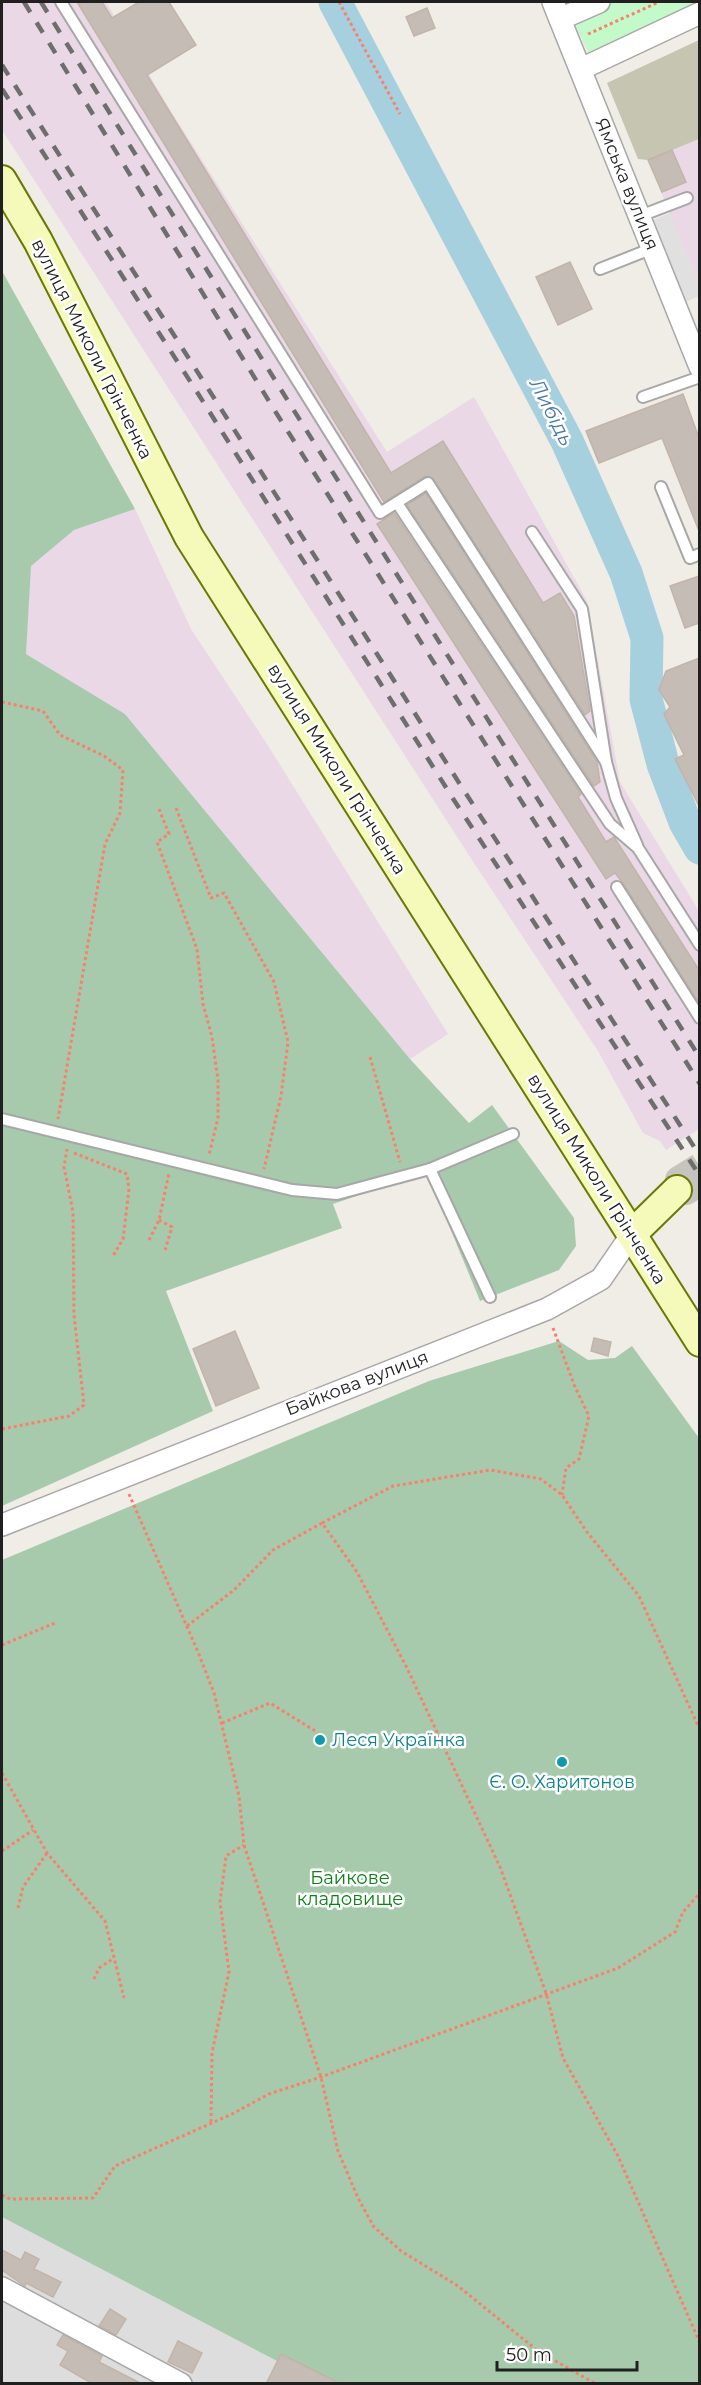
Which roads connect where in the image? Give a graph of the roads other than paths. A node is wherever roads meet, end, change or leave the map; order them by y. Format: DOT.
graph roads {
  1 [pos="62,2"];
  2 [pos="599,2"];
  3 [pos="557,10"];
  4 [pos="699,13"];
  5 [pos="580,69"];
  6 [pos="2,180"];
  7 [pos="687,198"];
  8 [pos="640,216"];
  9 [pos="653,248"];
  10 [pos="600,269"];
  11 [pos="699,367"];
  12 [pos="699,377"];
  13 [pos="643,397"];
  14 [pos="661,487"];
  15 [pos="397,503"];
  16 [pos="532,532"];
  17 [pos="699,554"];
  18 [pos="606,762"];
  19 [pos="638,848"];
  20 [pos="617,887"];
  21 [pos="699,945"];
  22 [pos="699,1018"];
  23 [pos="2,1119"];
  24 [pos="513,1134"];
  25 [pos="430,1169"];
  26 [pos="676,1190"];
  27 [pos="632,1234"];
  28 [pos="490,1297"];
  29 [pos="699,1342"];
  30 [pos="2,1524"];
  31 [pos="2,2288"];
  32 [pos="181,2384"];
  1 -- 15 [label="lane"];
  2 -- 3 [label="street"];
  3 -- 5 [label="street, Ямська вулиця"];
  4 -- 5 [label="street"];
  5 -- 8 [label="street, Ямська вулиця"];
  6 -- 27 [label="main road, вулиця Миколи Грінченка"];
  7 -- 8 [label="lane"];
  8 -- 9 [label="street, Ямська вулиця"];
  9 -- 10 [label="lane"];
  9 -- 11 [label="street, Ямська вулиця"];
  12 -- 13 [label="lane"];
  14 -- 17 [label="lane"];
  15 -- 18 [label="lane"];
  15 -- 19 [label="lane"];
  16 -- 18 [label="lane"];
  18 -- 19 [label="lane"];
  19 -- 21 [label="lane"];
  20 -- 22 [label="lane"];
  23 -- 25 [label="lane"];
  24 -- 25 [label="lane"];
  25 -- 28 [label="lane"];
  26 -- 27 [label="main road, Байкова вулиця"];
  27 -- 29 [label="main road, вулиця Миколи Грінченка"];
  27 -- 30 [label="street, Байкова вулиця"];
  31 -- 32 [label="street"];
}
